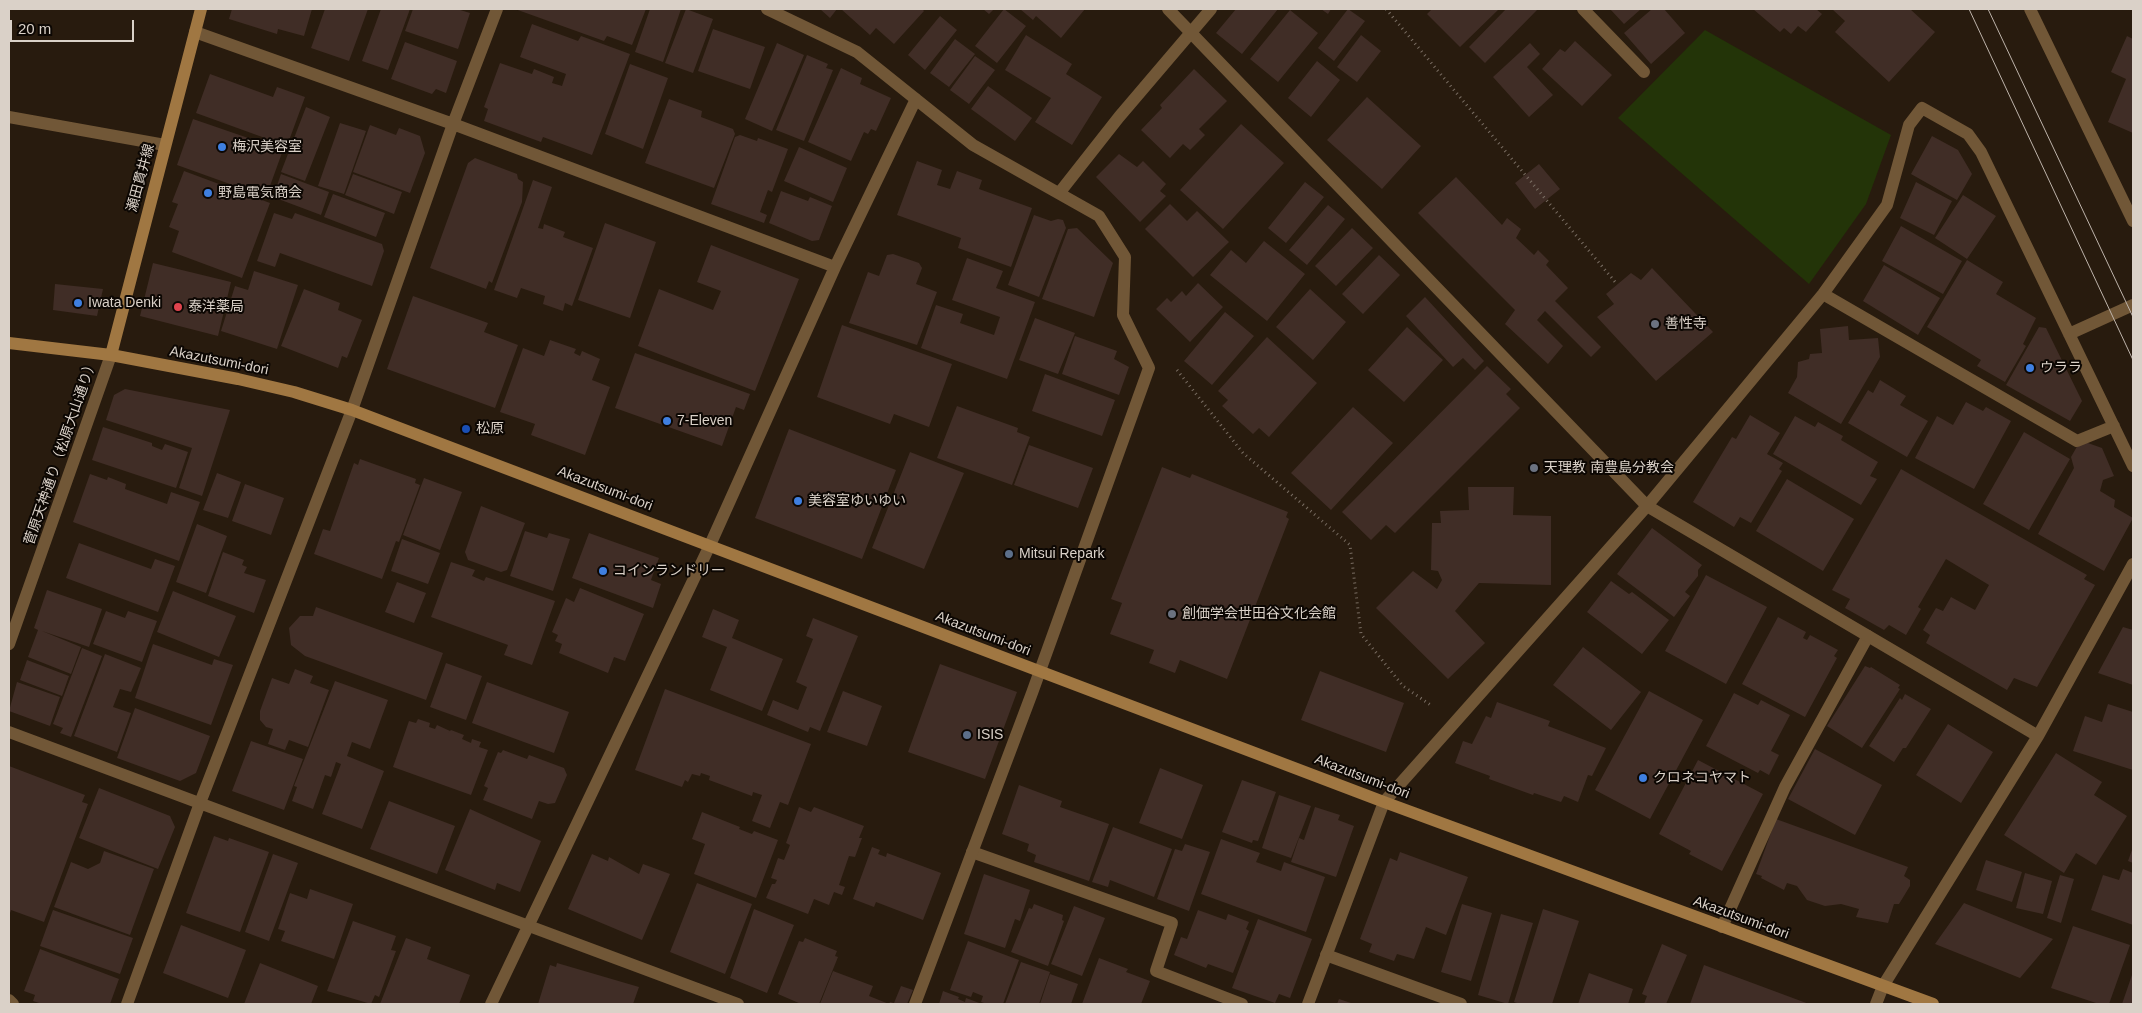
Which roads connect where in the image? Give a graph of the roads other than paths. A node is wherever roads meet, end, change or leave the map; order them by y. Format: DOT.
graph roads {
  1 [pos="201,9"];
  2 [pos="497,9"];
  3 [pos="767,9"];
  4 [pos="1168,9"];
  5 [pos="1211,9"];
  6 [pos="1583,9"];
  7 [pos="2030,9"];
  8 [pos="1191,31"];
  9 [pos="195,32"];
  10 [pos="1644,72"];
  11 [pos="916,99"];
  12 [pos="9,117"];
  13 [pos="453,124"];
  14 [pos="165,145"];
  15 [pos="1060,192"];
  16 [pos="2133,222"];
  17 [pos="835,267"];
  18 [pos="1823,294"];
  19 [pos="2133,305"];
  20 [pos="2070,334"];
  21 [pos="9,343"];
  22 [pos="111,355"];
  23 [pos="352,410"];
  24 [pos="2114,426"];
  25 [pos="2133,466"];
  26 [pos="1647,506"];
  27 [pos="710,545"];
  28 [pos="2133,564"];
  29 [pos="1868,636"];
  30 [pos="9,644"];
  31 [pos="1040,672"];
  32 [pos="9,732"];
  33 [pos="2038,736"];
  34 [pos="1384,802"];
  35 [pos="200,803"];
  36 [pos="972,852"];
  37 [pos="528,926"];
  38 [pos="1722,926"];
  39 [pos="1326,955"];
  40 [pos="1883,986"];
  41 [pos="9,1000"];
  42 [pos="13,1004"];
  43 [pos="126,1004"];
  44 [pos="491,1004"];
  45 [pos="738,1004"];
  46 [pos="915,1004"];
  47 [pos="1242,1004"];
  48 [pos="1308,1004"];
  49 [pos="1460,1004"];
  50 [pos="1876,1004"];
  51 [pos="1933,1004"];
  1 -- 9 [label="main road, 瀬田貫井線"];
  2 -- 13 [label="street"];
  3 -- 11 [label="street"];
  4 -- 8 [label="street"];
  5 -- 8 [label="street"];
  6 -- 10 [label="street"];
  7 -- 16 [label="street"];
  8 -- 15 [label="street"];
  8 -- 26 [label="street"];
  9 -- 13 [label="street"];
  9 -- 14 [label="main road, 瀬田貫井線"];
  11 -- 15 [label="street"];
  11 -- 17 [label="street"];
  12 -- 14 [label="street"];
  13 -- 17 [label="street"];
  13 -- 23 [label="street"];
  14 -- 22 [label="main road, 瀬田貫井線"];
  15 -- 31 [label="street"];
  17 -- 27 [label="street"];
  18 -- 20 [label="street"];
  18 -- 24 [label="street"];
  18 -- 26 [label="street"];
  19 -- 20 [label="street"];
  20 -- 24 [label="street"];
  21 -- 22 [label="main road, Akazutsumi-dori"];
  22 -- 23 [label="main road, Akazutsumi-dori"];
  22 -- 30 [label="street, 菅原天神通り（松原大山通り）"];
  23 -- 27 [label="main road, Akazutsumi-dori"];
  23 -- 35 [label="street"];
  24 -- 25 [label="street"];
  26 -- 29 [label="street"];
  26 -- 34 [label="street"];
  27 -- 31 [label="main road, Akazutsumi-dori"];
  27 -- 37 [label="street"];
  28 -- 33 [label="street"];
  29 -- 33 [label="street"];
  29 -- 38 [label="street"];
  31 -- 34 [label="main road, Akazutsumi-dori"];
  31 -- 36 [label="street"];
  32 -- 35 [label="street"];
  33 -- 40 [label="street"];
  34 -- 38 [label="main road, Akazutsumi-dori"];
  34 -- 39 [label="street"];
  35 -- 37 [label="street"];
  35 -- 43 [label="street"];
  36 -- 46 [label="street"];
  36 -- 47 [label="street"];
  37 -- 44 [label="street"];
  37 -- 45 [label="street"];
  38 -- 40 [label="main road, Akazutsumi-dori"];
  39 -- 48 [label="street"];
  39 -- 49 [label="street"];
  40 -- 50 [label="street"];
  40 -- 51 [label="main road, Akazutsumi-dori"];
  41 -- 42 [label="street"];
}
